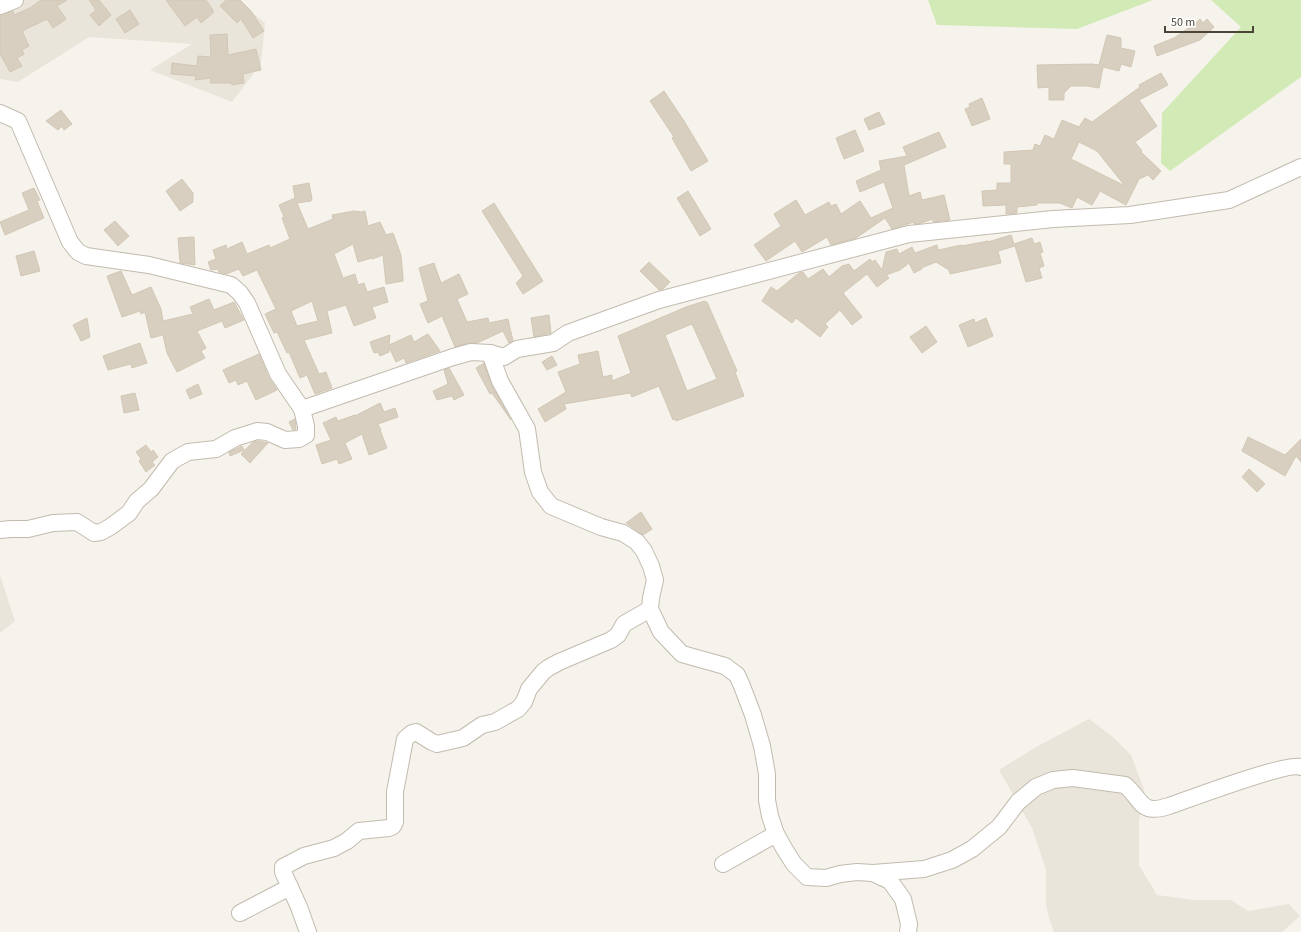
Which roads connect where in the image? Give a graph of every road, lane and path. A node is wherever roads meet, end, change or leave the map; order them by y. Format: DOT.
graph roads {
  1 [pos="15,0"];
  2 [pos="0,6"];
  3 [pos="0,113"];
  4 [pos="1301,167"];
  5 [pos="490,353"];
  6 [pos="302,409"];
  7 [pos="0,530"];
  8 [pos="650,609"];
  9 [pos="1301,767"];
  10 [pos="776,834"];
  11 [pos="723,864"];
  12 [pos="873,873"];
  13 [pos="290,886"];
  14 [pos="240,913"];
  15 [pos="308,932"];
  16 [pos="908,932"];
  1 -- 2 [label="street"];
  3 -- 6 [label="street"];
  4 -- 5 [label="street"];
  5 -- 6 [label="street"];
  5 -- 8 [label="street"];
  6 -- 7 [label="street"];
  8 -- 10 [label="street"];
  8 -- 13 [label="street"];
  9 -- 12 [label="street"];
  10 -- 11 [label="street"];
  10 -- 12 [label="street"];
  12 -- 16 [label="street"];
  13 -- 14 [label="street"];
  13 -- 15 [label="street"];
}
